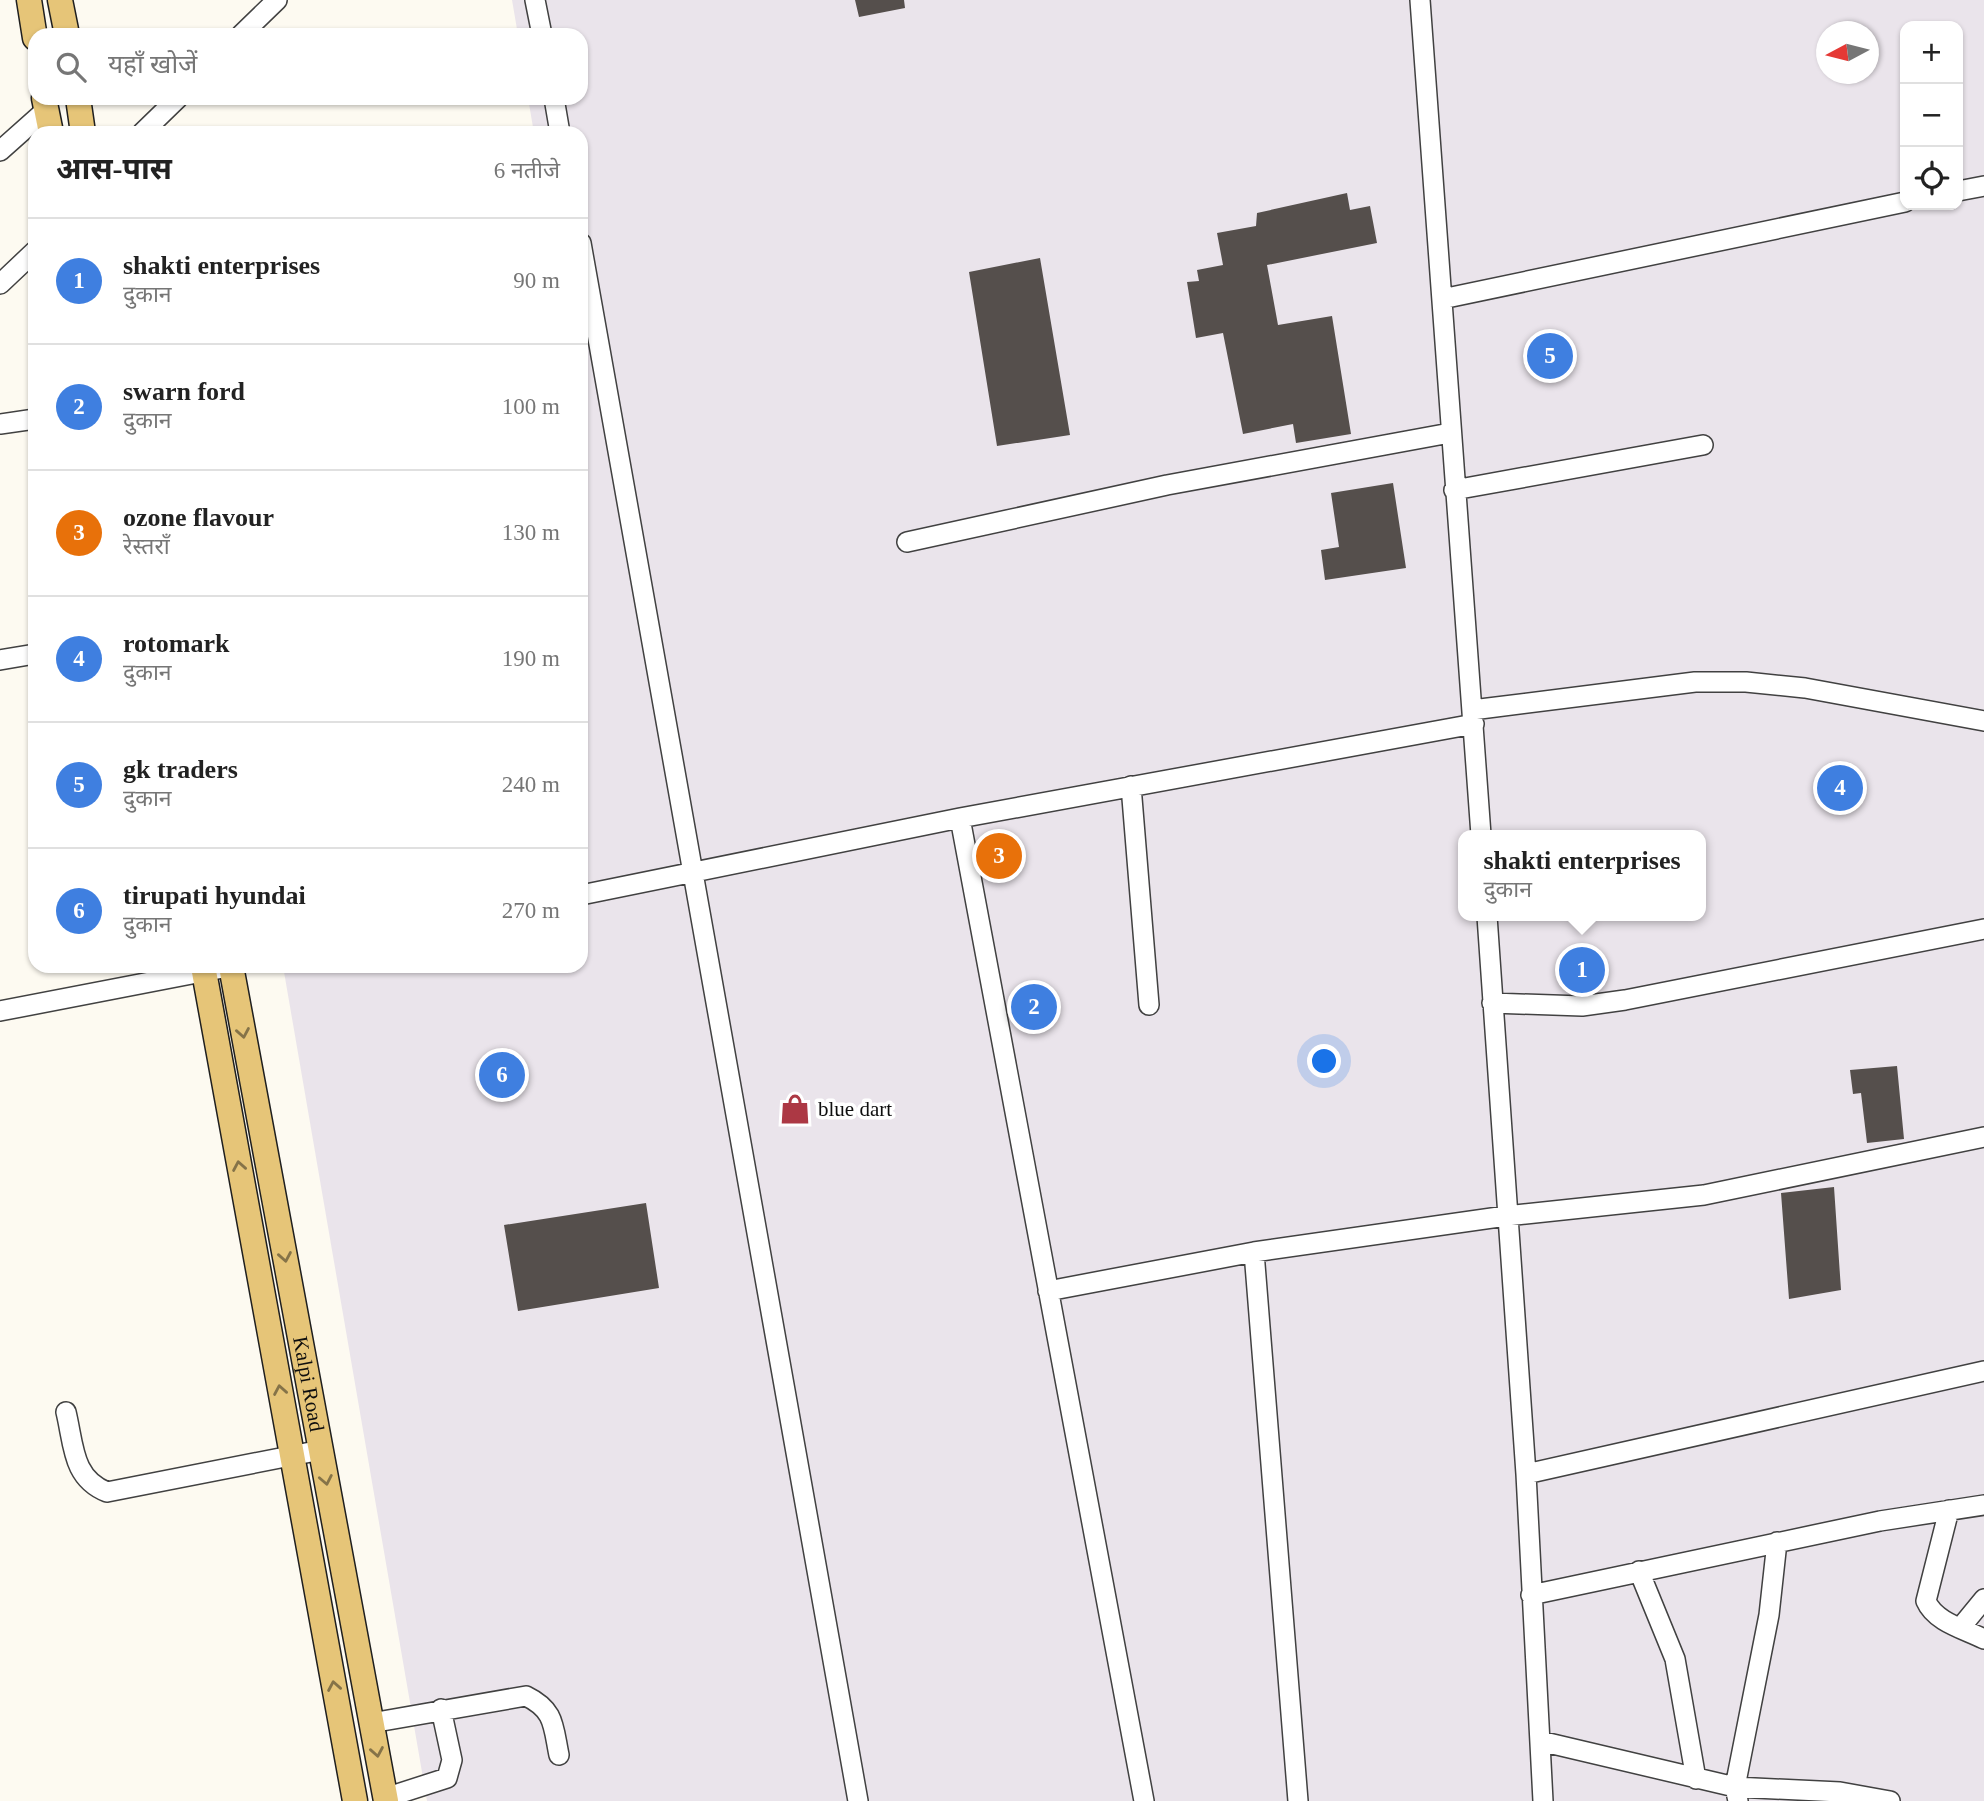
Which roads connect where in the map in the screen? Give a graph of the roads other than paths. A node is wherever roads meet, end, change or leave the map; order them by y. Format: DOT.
graph roads {
  1 [pos="29,0"];
  2 [pos="61,0"];
  3 [pos="276,0"];
  4 [pos="535,0"];
  5 [pos="1420,0"];
  6 [pos="33,28"];
  7 [pos="66,28"];
  8 [pos="248,28"];
  9 [pos="541,28"];
  10 [pos="79,105"];
  11 [pos="170,105"];
  12 [pos="555,105"];
  13 [pos="47,114"];
  14 [pos="32,126"];
  15 [pos="82,126"];
  16 [pos="149,126"];
  17 [pos="559,126"];
  18 [pos="28,129"];
  19 [pos="0,152"];
  20 [pos="1984,186"];
  21 [pos="1963,190"];
  22 [pos="1900,203"];
  23 [pos="28,258"];
  24 [pos="588,283"];
  25 [pos="0,284"];
  26 [pos="1442,299"];
  27 [pos="28,420"];
  28 [pos="0,424"];
  29 [pos="1450,433"];
  30 [pos="1703,445"];
  31 [pos="1454,490"];
  32 [pos="907,541"];
  33 [pos="28,655"];
  34 [pos="0,660"];
  35 [pos="1473,717"];
  36 [pos="1984,721"];
  37 [pos="1132,786"];
  38 [pos="960,818"];
  39 [pos="1481,830"];
  40 [pos="692,873"];
  41 [pos="588,894"];
  42 [pos="1487,921"];
  43 [pos="1984,929"];
  44 [pos="185,973"];
  45 [pos="205,973"];
  46 [pos="233,973"];
  47 [pos="1492,1003"];
  48 [pos="1149,1006"];
  49 [pos="0,1011"];
  50 [pos="1984,1137"];
  51 [pos="1506,1216"];
  52 [pos="1254,1252"];
  53 [pos="1048,1291"];
  54 [pos="1984,1371"];
  55 [pos="66,1412"];
  56 [pos="321,1450"];
  57 [pos="292,1456"];
  58 [pos="1526,1474"];
  59 [pos="1984,1505"];
  60 [pos="1949,1510"];
  61 [pos="1777,1542"];
  62 [pos="1639,1572"];
  63 [pos="1531,1595"];
  64 [pos="1984,1599"];
  65 [pos="1961,1627"];
  66 [pos="1984,1639"];
  67 [pos="441,1709"];
  68 [pos="371,1723"];
  69 [pos="1541,1741"];
  70 [pos="559,1755"];
  71 [pos="1696,1779"];
  72 [pos="1737,1794"];
  73 [pos="385,1800"];
  74 [pos="355,1801"];
  75 [pos="858,1801"];
  76 [pos="1144,1801"];
  77 [pos="1298,1801"];
  78 [pos="1543,1801"];
  79 [pos="1890,1801"];
  1 -- 6 [label="main road"];
  2 -- 7 [label="main road"];
  3 -- 8 [label="street"];
  4 -- 9 [label="street"];
  5 -- 26 [label="street"];
  10 -- 15 [label="main road"];
  11 -- 16 [label="street"];
  12 -- 17 [label="street"];
  13 -- 14 [label="street"];
  18 -- 19 [label="street"];
  20 -- 21 [label="street"];
  22 -- 26 [label="street"];
  23 -- 25 [label="street"];
  24 -- 40 [label="street"];
  26 -- 29 [label="street"];
  27 -- 28 [label="street"];
  29 -- 31 [label="street"];
  29 -- 32 [label="street"];
  30 -- 31 [label="street"];
  31 -- 35 [label="street"];
  33 -- 34 [label="street"];
  35 -- 36 [label="street"];
  35 -- 37 [label="street"];
  35 -- 39 [label="street"];
  37 -- 38 [label="street"];
  37 -- 48 [label="street"];
  38 -- 40 [label="street"];
  38 -- 53 [label="street"];
  40 -- 41 [label="street"];
  40 -- 75 [label="street"];
  42 -- 47 [label="street"];
  43 -- 47 [label="street"];
  44 -- 49 [label="street"];
  57 -- 45 [label="main road, Kalpi Road, one-way"];
  46 -- 56 [label="main road, Kalpi Road, one-way"];
  47 -- 51 [label="street"];
  50 -- 51 [label="street"];
  51 -- 52 [label="street"];
  51 -- 58 [label="street"];
  52 -- 53 [label="street"];
  52 -- 77 [label="street"];
  53 -- 76 [label="street"];
  54 -- 58 [label="street"];
  55 -- 57 [label="street"];
  56 -- 57 [label="street"];
  56 -- 68 [label="main road, Kalpi Road, one-way"];
  74 -- 57 [label="main road, Kalpi Road, one-way"];
  58 -- 63 [label="street"];
  59 -- 60 [label="street"];
  60 -- 61 [label="street"];
  60 -- 65 [label="street"];
  61 -- 62 [label="street"];
  61 -- 72 [label="street"];
  62 -- 63 [label="street"];
  62 -- 71 [label="street"];
  63 -- 69 [label="street"];
  64 -- 65 [label="street"];
  65 -- 66 [label="street"];
  67 -- 68 [label="street"];
  67 -- 70 [label="street"];
  67 -- 73 [label="street"];
  68 -- 73 [label="main road, Kalpi Road, one-way"];
  69 -- 71 [label="street"];
  69 -- 78 [label="street"];
  71 -- 72 [label="street"];
  72 -- 79 [label="street"];
}
